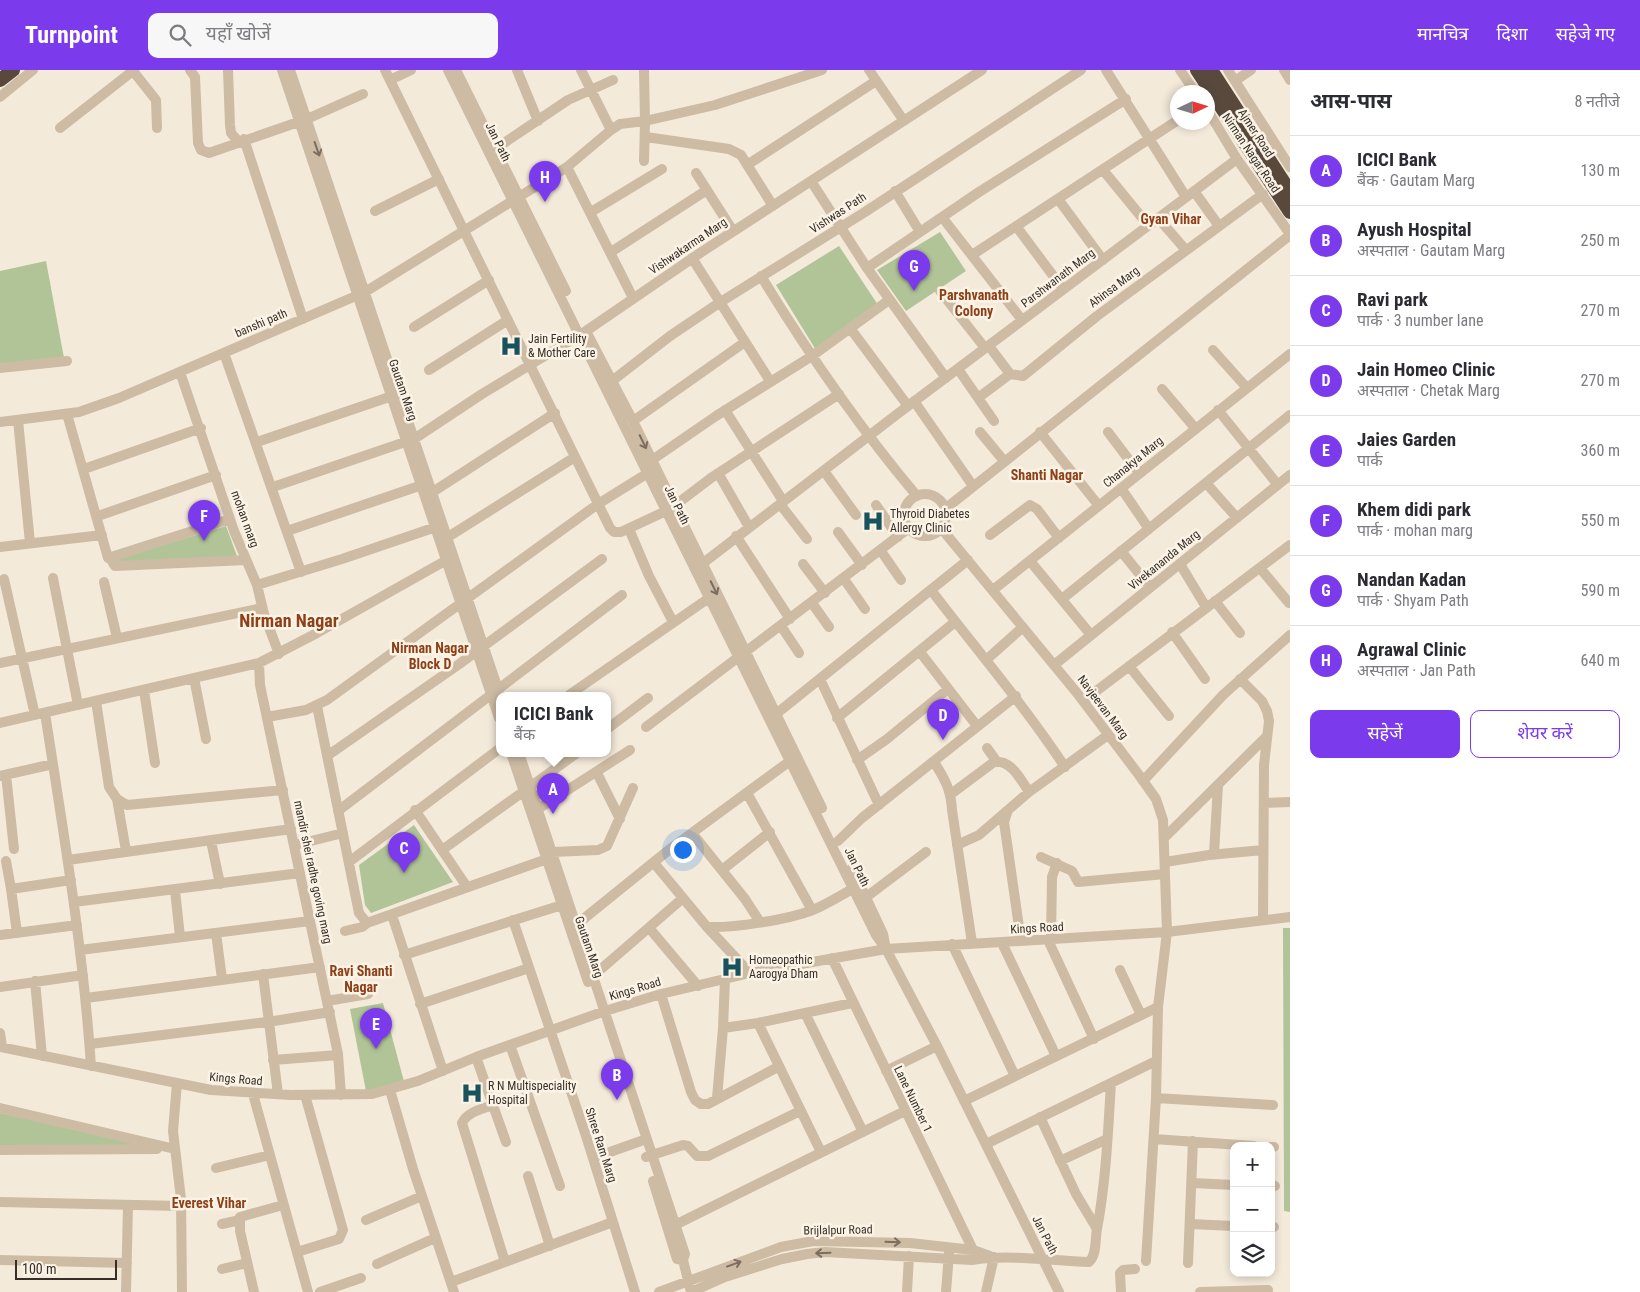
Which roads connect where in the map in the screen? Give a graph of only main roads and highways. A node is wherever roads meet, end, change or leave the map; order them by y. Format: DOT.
graph roads {
  1 [pos="13,70"];
  2 [pos="1197,70"];
  3 [pos="1210,70"];
  4 [pos="0,80"];
  5 [pos="1290,192"];
  6 [pos="1290,212"];
  1 -- 4 [label="highway"];
  2 -- 6 [label="highway, Ajmer Road"];
  3 -- 5 [label="highway, Ajmer Road"];
}
